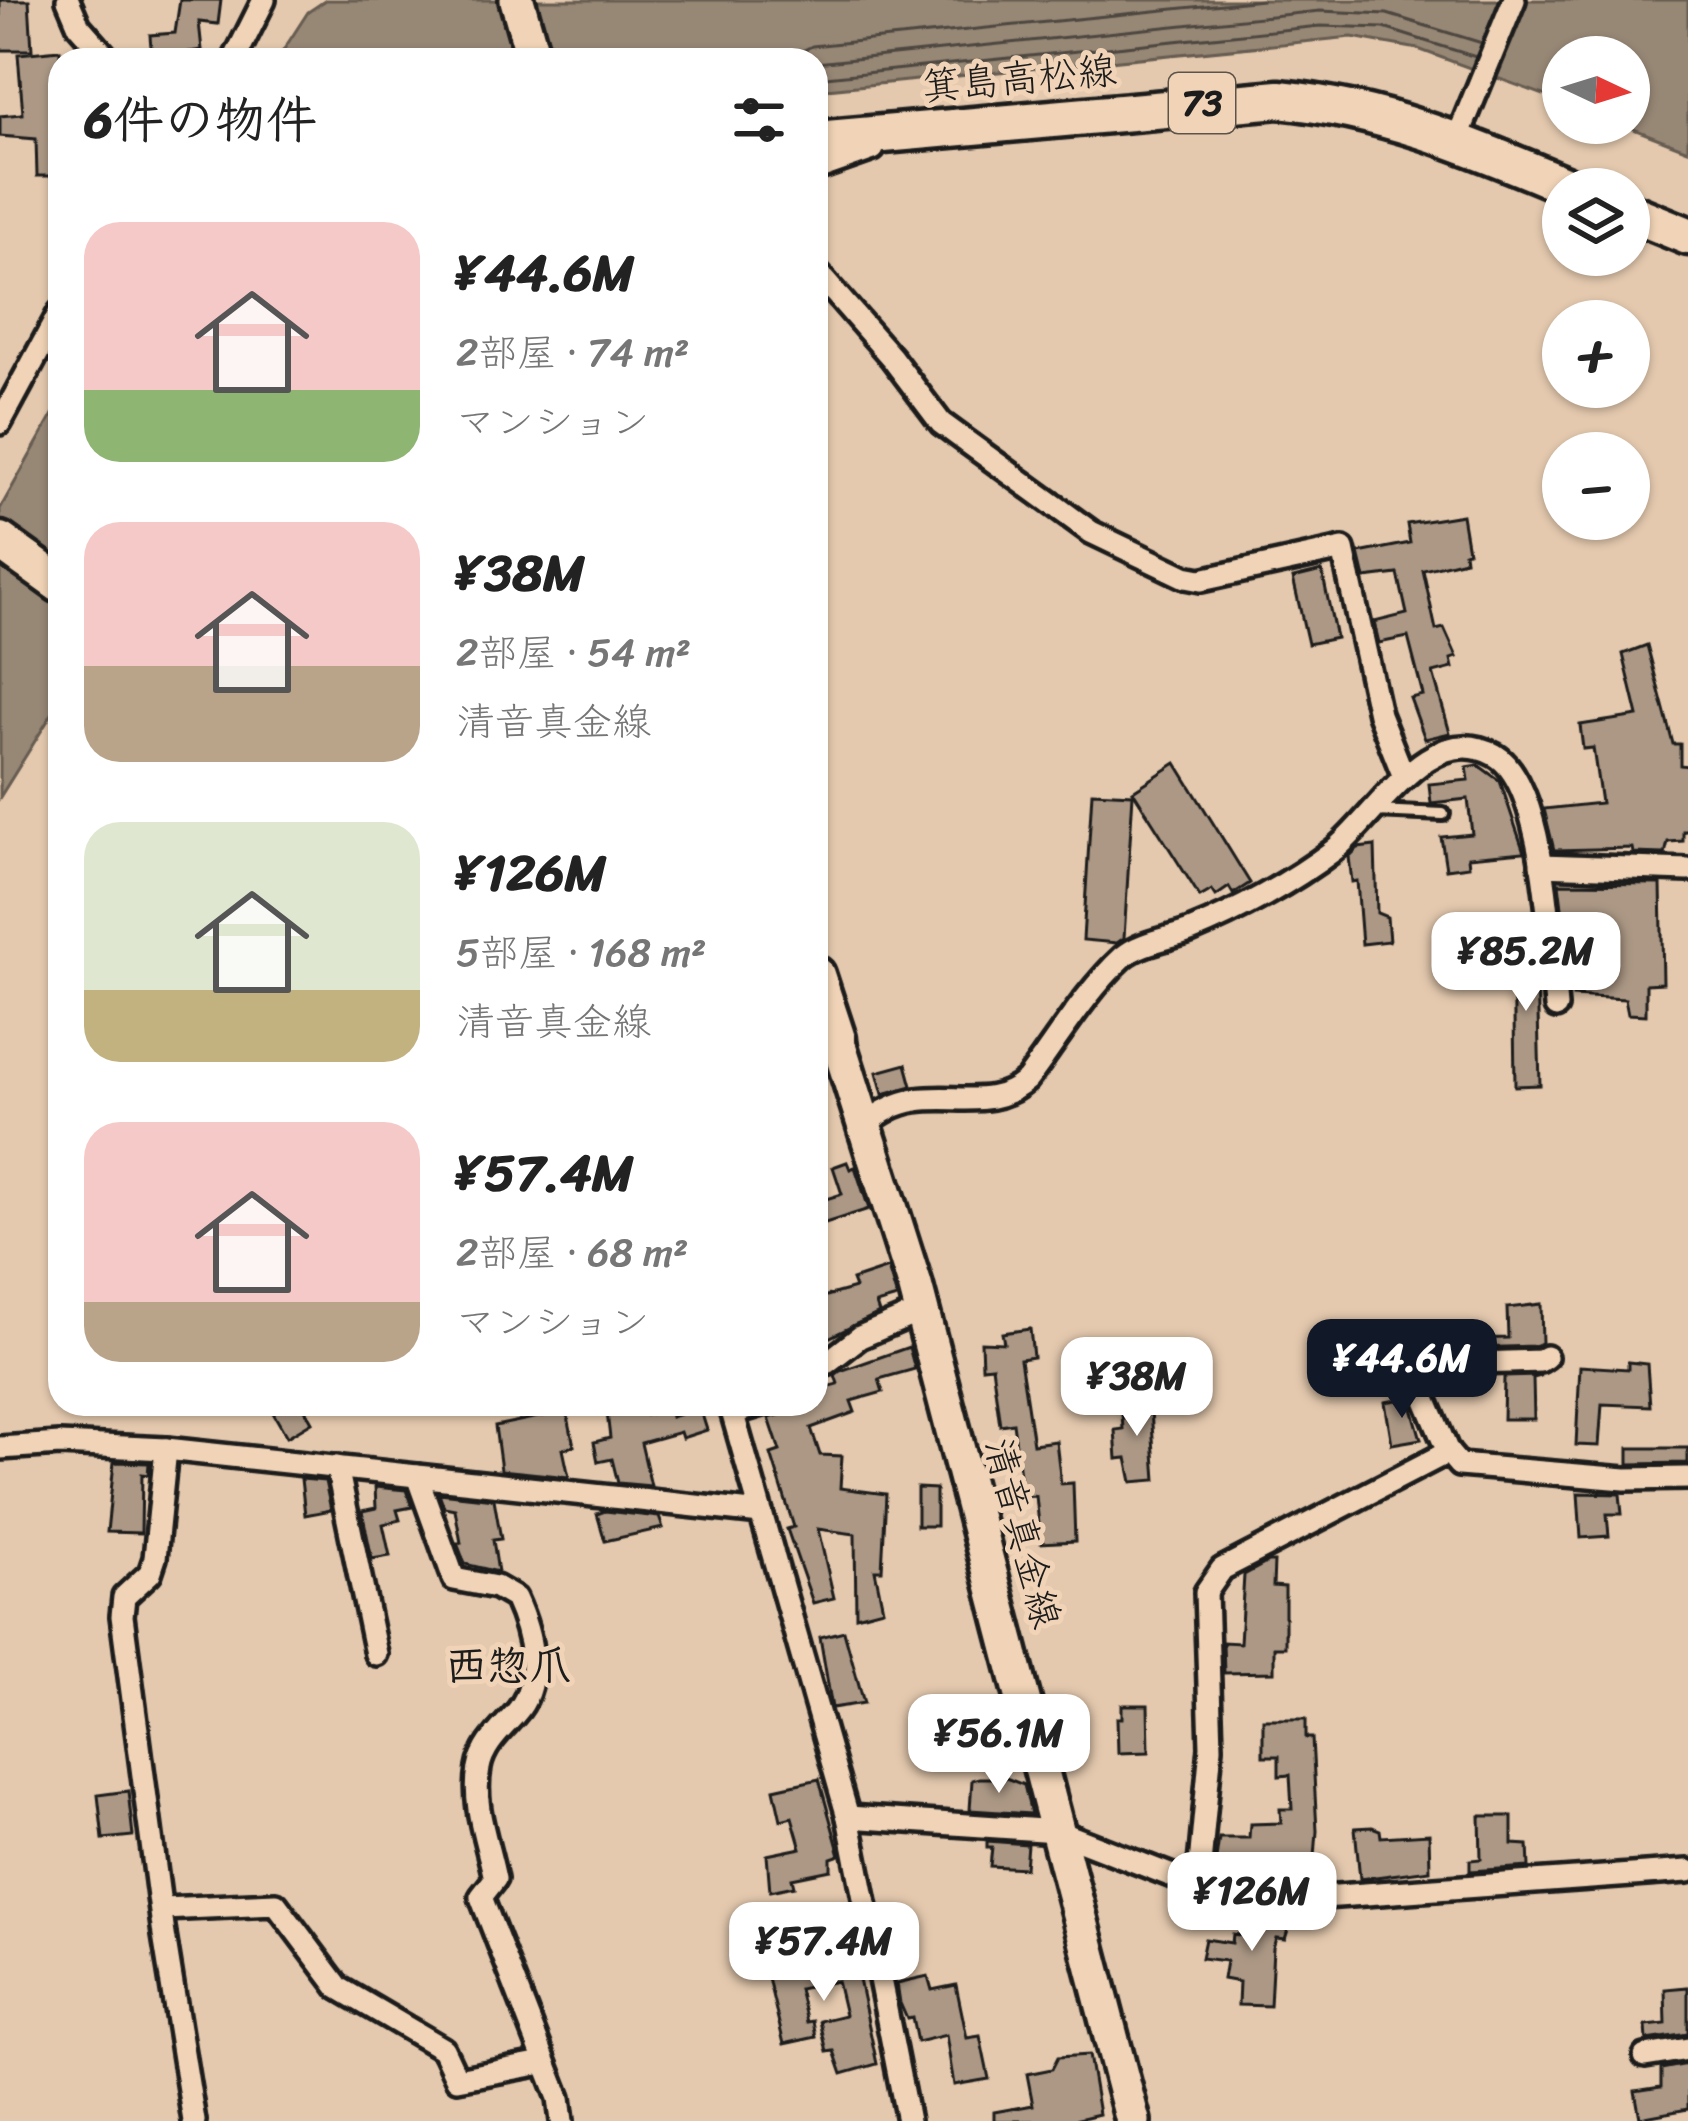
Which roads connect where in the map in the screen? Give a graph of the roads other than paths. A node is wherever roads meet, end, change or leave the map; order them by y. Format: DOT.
graph roads {
  1 [pos="68,0"];
  2 [pos="264,0"];
  3 [pos="517,0"];
  4 [pos="1514,0"];
  5 [pos="99,48"];
  6 [pos="239,48"];
  7 [pos="531,48"];
  8 [pos="1461,130"];
  9 [pos="870,134"];
  10 [pos="828,139"];
  11 [pos="828,165"];
  12 [pos="1542,172"];
  13 [pos="1650,221"];
  14 [pos="1688,236"];
  15 [pos="828,286"];
  16 [pos="48,334"];
  17 [pos="0,423"];
  18 [pos="0,541"];
  19 [pos="48,575"];
  20 [pos="1403,777"];
  21 [pos="1376,811"];
  22 [pos="1443,814"];
  23 [pos="1541,865"];
  24 [pos="1688,870"];
  25 [pos="1556,1007"];
  26 [pos="828,1044"];
  27 [pos="864,1125"];
  28 [pos="921,1311"];
  29 [pos="1546,1357"];
  30 [pos="828,1363"];
  31 [pos="733,1416"];
  32 [pos="0,1448"];
  33 [pos="166,1449"];
  34 [pos="1448,1452"];
  35 [pos="337,1468"];
  36 [pos="417,1476"];
  37 [pos="1688,1478"];
  38 [pos="761,1513"];
  39 [pos="376,1654"];
  40 [pos="848,1817"];
  41 [pos="1057,1831"];
  42 [pos="1688,1870"];
  43 [pos="1198,1886"];
  44 [pos="163,1909"];
  45 [pos="1688,2049"];
  46 [pos="1645,2056"];
  47 [pos="543,2063"];
  48 [pos="194,2121"];
  49 [pos="562,2121"];
  50 [pos="908,2121"];
  51 [pos="1132,2121"];
  1 -- 5 [label="street"];
  2 -- 6 [label="street"];
  3 -- 7 [label="main road"];
  4 -- 8 [label="street"];
  8 -- 9 [label="main road, 箕島高松線 / 73"];
  8 -- 12 [label="main road, 箕島高松線 / 73"];
  9 -- 10 [label="main road, 箕島高松線 / 73"];
  9 -- 11 [label="street"];
  13 -- 14 [label="main road"];
  15 -- 20 [label="street"];
  16 -- 17 [label="street"];
  18 -- 19 [label="main road"];
  20 -- 21 [label="street"];
  20 -- 23 [label="street"];
  21 -- 22 [label="lane"];
  21 -- 27 [label="street"];
  23 -- 24 [label="street"];
  23 -- 25 [label="street"];
  26 -- 27 [label="main road, 清音真金線"];
  27 -- 28 [label="main road, 清音真金線"];
  28 -- 30 [label="street"];
  28 -- 41 [label="main road, 清音真金線"];
  29 -- 34 [label="street"];
  31 -- 38 [label="street"];
  32 -- 33 [label="street"];
  33 -- 35 [label="street"];
  33 -- 44 [label="street"];
  34 -- 37 [label="street"];
  34 -- 43 [label="street"];
  35 -- 36 [label="street"];
  35 -- 39 [label="street"];
  36 -- 38 [label="street"];
  36 -- 47 [label="street"];
  38 -- 40 [label="street"];
  40 -- 41 [label="street"];
  40 -- 50 [label="street"];
  41 -- 43 [label="street"];
  41 -- 51 [label="main road, 清音真金線"];
  42 -- 43 [label="street"];
  44 -- 47 [label="street"];
  44 -- 48 [label="street"];
  45 -- 46 [label="street"];
  47 -- 49 [label="street"];
}
